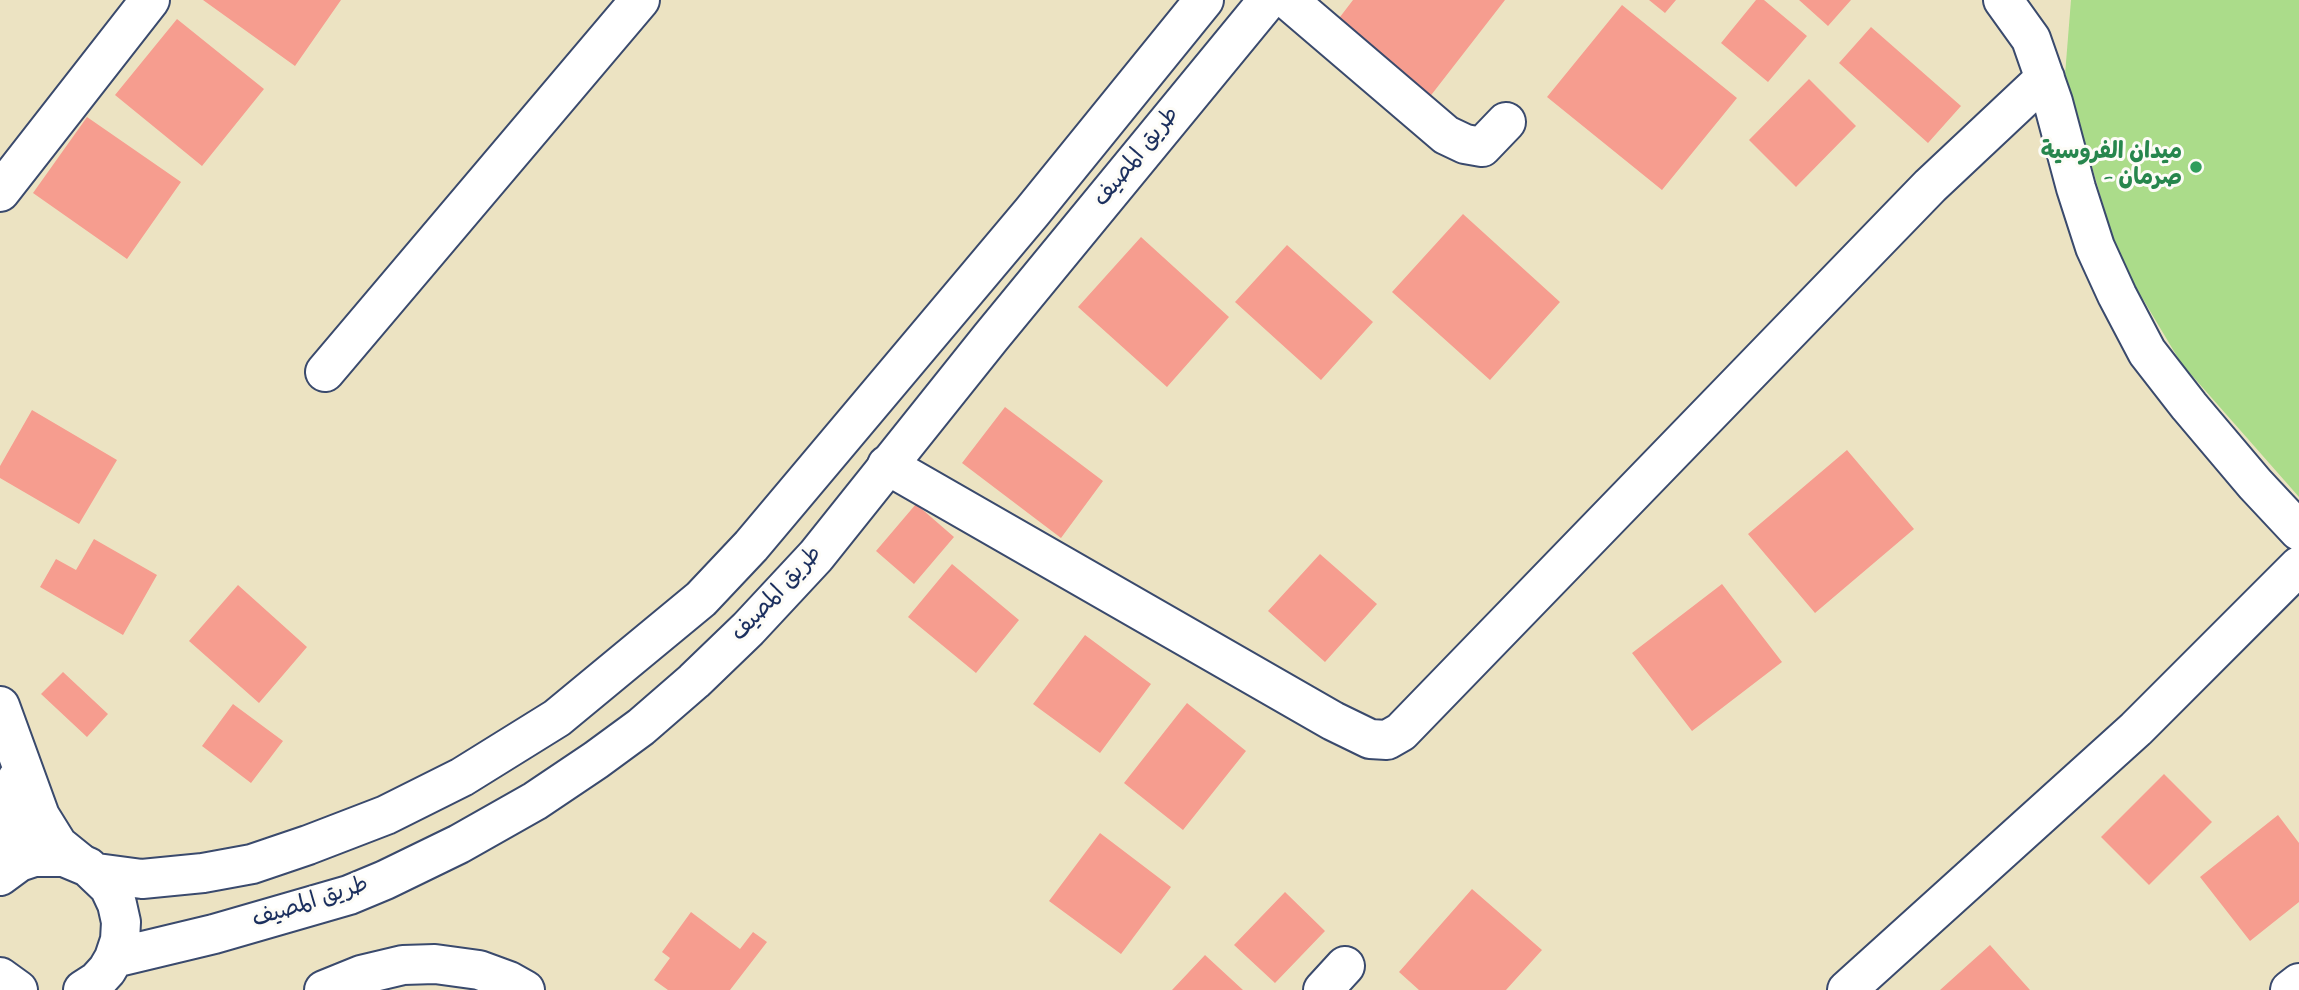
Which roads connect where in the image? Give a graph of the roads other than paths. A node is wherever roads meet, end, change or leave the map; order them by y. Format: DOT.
graph roads {
  1 [pos="150,0"];
  2 [pos="639,0"];
  3 [pos="1204,0"];
  4 [pos="1268,0"];
  5 [pos="1288,0"];
  6 [pos="2003,0"];
  7 [pos="2045,78"];
  8 [pos="1506,122"];
  9 [pos="0,192"];
  10 [pos="325,372"];
  11 [pos="887,466"];
  12 [pos="2299,531"];
  13 [pos="2299,566"];
  14 [pos="3,711"];
  15 [pos="88,867"];
  16 [pos="3,873"];
  17 [pos="114,958"];
  18 [pos="0,977"];
  19 [pos="2299,983"];
  20 [pos="18,990"];
  21 [pos="85,990"];
  22 [pos="324,990"];
  23 [pos="525,990"];
  24 [pos="1847,990"];
  25 [pos="2291,990"];
  1 -- 9 [label="street"];
  2 -- 10 [label="street"];
  3 -- 15 [label="street"];
  4 -- 11 [label="street, طريق المصيف"];
  5 -- 8 [label="street"];
  6 -- 7 [label="street"];
  7 -- 11 [label="street"];
  7 -- 12 [label="street"];
  11 -- 17 [label="street, طريق المصيف"];
  13 -- 24 [label="street"];
  14 -- 15 [label="street"];
  14 -- 16 [label="street"];
  15 -- 16 [label="street"];
  15 -- 17 [label="street"];
  17 -- 21 [label="street"];
  18 -- 20 [label="street"];
  19 -- 25 [label="street"];
  22 -- 23 [label="street"];
}
